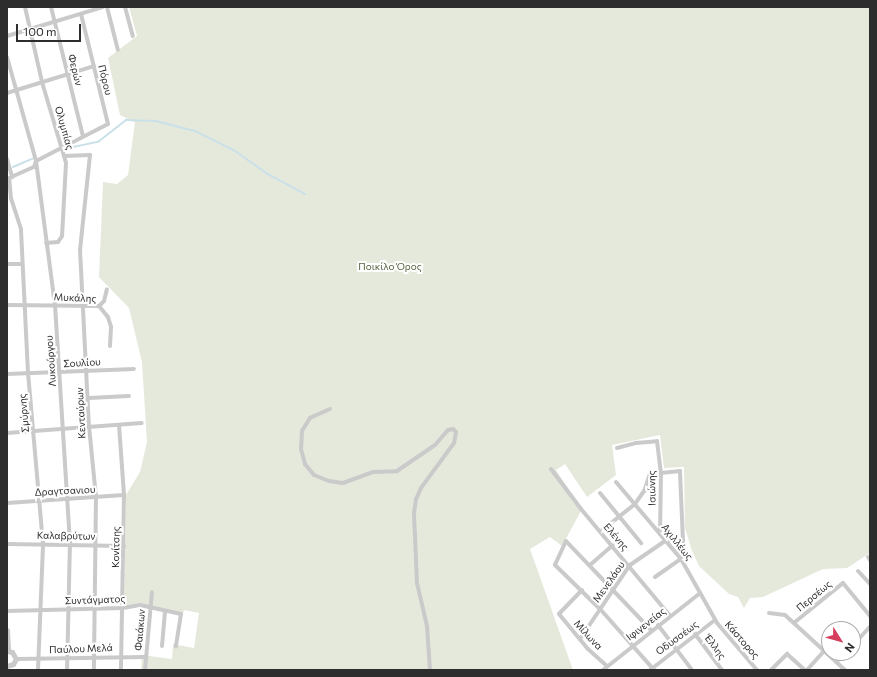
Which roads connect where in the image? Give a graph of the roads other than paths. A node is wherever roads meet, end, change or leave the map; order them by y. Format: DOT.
graph roads {
  1 [pos="24,7"];
  2 [pos="51,7"];
  3 [pos="103,7"];
  4 [pos="107,7"];
  5 [pos="125,7"];
  6 [pos="81,14"];
  7 [pos="55,22"];
  8 [pos="29,29"];
  9 [pos="7,36"];
  10 [pos="133,36"];
  11 [pos="118,50"];
  12 [pos="7,57"];
  13 [pos="94,66"];
  14 [pos="68,74"];
  15 [pos="42,82"];
  16 [pos="16,90"];
  17 [pos="7,93"];
  18 [pos="83,136"];
  19 [pos="62,147"];
  20 [pos="64,156"];
  21 [pos="7,159"];
  22 [pos="36,161"];
  23 [pos="12,177"];
  24 [pos="46,243"];
  25 [pos="7,264"];
  26 [pos="22,264"];
  27 [pos="107,289"];
  28 [pos="7,305"];
  29 [pos="24,305"];
  30 [pos="55,305"];
  31 [pos="83,305"];
  32 [pos="99,306"];
  33 [pos="110,346"];
  34 [pos="134,369"];
  35 [pos="87,370"];
  36 [pos="60,372"];
  37 [pos="28,373"];
  38 [pos="7,374"];
  39 [pos="129,396"];
  40 [pos="89,398"];
  41 [pos="330,409"];
  42 [pos="142,423"];
  43 [pos="119,425"];
  44 [pos="89,426"];
  45 [pos="63,430"];
  46 [pos="33,431"];
  47 [pos="7,433"];
  48 [pos="616,448"];
  49 [pos="552,469"];
  50 [pos="661,472"];
  51 [pos="616,482"];
  52 [pos="600,493"];
  53 [pos="124,495"];
  54 [pos="96,497"];
  55 [pos="39,500"];
  56 [pos="68,500"];
  57 [pos="7,502"];
  58 [pos="635,504"];
  59 [pos="620,517"];
  60 [pos="601,531"];
  61 [pos="660,534"];
  62 [pos="664,541"];
  63 [pos="641,543"];
  64 [pos="7,544"];
  65 [pos="43,544"];
  66 [pos="70,545"];
  67 [pos="97,545"];
  68 [pos="613,545"];
  69 [pos="124,546"];
  70 [pos="681,559"];
  71 [pos="590,565"];
  72 [pos="630,565"];
  73 [pos="858,571"];
  74 [pos="655,577"];
  75 [pos="870,584"];
  76 [pos="582,590"];
  77 [pos="613,590"];
  78 [pos="152,592"];
  79 [pos="700,593"];
  80 [pos="68,608"];
  81 [pos="96,608"];
  82 [pos="123,608"];
  83 [pos="150,608"];
  84 [pos="600,608"];
  85 [pos="41,609"];
  86 [pos="7,611"];
  87 [pos="165,612"];
  88 [pos="769,613"];
  89 [pos="870,615"];
  90 [pos="670,616"];
  91 [pos="715,620"];
  92 [pos="795,622"];
  93 [pos="658,625"];
  94 [pos="870,627"];
  95 [pos="7,630"];
  96 [pos="651,630"];
  97 [pos="695,634"];
  98 [pos="861,637"];
  99 [pos="580,639"];
  100 [pos="633,645"];
  101 [pos="162,646"];
  102 [pos="176,647"];
  103 [pos="676,648"];
  104 [pos="821,648"];
  105 [pos="8,651"];
  106 [pos="821,654"];
  107 [pos="120,656"];
  108 [pos="67,657"];
  109 [pos="94,657"];
  110 [pos="146,657"];
  111 [pos="16,659"];
  112 [pos="38,659"];
  113 [pos="836,662"];
  114 [pos="608,666"];
  115 [pos="9,668"];
  116 [pos="652,669"];
  117 [pos="755,669"];
  118 [pos="38,670"];
  119 [pos="67,670"];
  120 [pos="94,670"];
  121 [pos="120,670"];
  122 [pos="144,670"];
  123 [pos="430,670"];
  124 [pos="603,670"];
  125 [pos="692,670"];
  126 [pos="722,670"];
  127 [pos="771,670"];
  128 [pos="806,670"];
  129 [pos="845,670"];
  1 -- 8 [label="street, Ολυμπίας"];
  2 -- 7 [label="street, Φερών"];
  3 -- 6 [label="street"];
  4 -- 11 [label="street"];
  5 -- 10 [label="street"];
  6 -- 7 [label="street"];
  6 -- 13 [label="street, Πόρου"];
  7 -- 8 [label="street"];
  7 -- 14 [label="street, Φερών"];
  8 -- 9 [label="street"];
  8 -- 15 [label="street, Ολυμπίας"];
  12 -- 16 [label="street, Λυκούργου"];
  13 -- 14 [label="street"];
  13 -- 18 [label="street, Πόρου"];
  14 -- 15 [label="street"];
  14 -- 18 [label="street, Φερών"];
  15 -- 16 [label="street"];
  15 -- 19 [label="street, Ολυμπίας"];
  16 -- 17 [label="street"];
  16 -- 22 [label="street, Λυκούργου"];
  18 -- 19 [label="street"];
  19 -- 20 [label="street, Ολυμπίας"];
  19 -- 22 [label="street"];
  20 -- 24 [label="street, Ολυμπίας"];
  20 -- 31 [label="street, Κενταύρων"];
  21 -- 23 [label="street, Σμύρνης"];
  22 -- 23 [label="street"];
  22 -- 24 [label="street, Λυκούργου"];
  23 -- 26 [label="street, Σμύρνης"];
  24 -- 30 [label="street, Λυκούργου"];
  25 -- 26 [label="street"];
  26 -- 29 [label="street, Σμύρνης"];
  27 -- 32 [label="street"];
  28 -- 29 [label="street, Μυκάλης"];
  29 -- 30 [label="street, Μυκάλης"];
  29 -- 37 [label="street, Σμύρνης"];
  30 -- 31 [label="street, Μυκάλης"];
  30 -- 36 [label="street, Λυκούργου"];
  31 -- 32 [label="street, Μυκάλης"];
  31 -- 35 [label="street, Κενταύρων"];
  32 -- 33 [label="street, Μυκάλης"];
  34 -- 35 [label="street, Σουλίου"];
  35 -- 36 [label="street, Σουλίου"];
  35 -- 40 [label="street, Κενταύρων"];
  36 -- 37 [label="street, Σουλίου"];
  36 -- 45 [label="street, Λυκούργου"];
  37 -- 38 [label="street, Σουλίου"];
  37 -- 46 [label="street, Σμύρνης"];
  39 -- 40 [label="street"];
  40 -- 44 [label="street, Κενταύρων"];
  41 -- 123 [label="street"];
  42 -- 43 [label="street"];
  43 -- 44 [label="street"];
  43 -- 53 [label="street, Κονίτσης"];
  44 -- 45 [label="street"];
  44 -- 54 [label="street, Κενταύρων"];
  45 -- 46 [label="street"];
  45 -- 56 [label="street, Λυκούργου"];
  46 -- 47 [label="street"];
  46 -- 55 [label="street, Σμύρνης"];
  48 -- 50 [label="street, Ισιώνης"];
  49 -- 60 [label="street, Ελένης"];
  50 -- 58 [label="street"];
  50 -- 61 [label="street, Ισιώνης"];
  50 -- 62 [label="street"];
  51 -- 58 [label="street, Αχιλλέως"];
  52 -- 59 [label="street"];
  53 -- 54 [label="street, Δραγτσανιου"];
  53 -- 69 [label="street, Κονίτσης"];
  54 -- 56 [label="street, Δραγτσανιου"];
  54 -- 67 [label="street, Κενταύρων"];
  55 -- 56 [label="street, Δραγτσανιου"];
  55 -- 57 [label="street, Δραγτσανιου"];
  55 -- 65 [label="street, Σμύρνης"];
  56 -- 66 [label="street, Λυκούργου"];
  58 -- 59 [label="street"];
  58 -- 61 [label="street, Αχιλλέως"];
  59 -- 60 [label="street"];
  59 -- 63 [label="street"];
  60 -- 68 [label="street, Ελένης"];
  61 -- 62 [label="street, Αχιλλέως"];
  62 -- 70 [label="street, Αχιλλέως"];
  62 -- 72 [label="street, Μενελάου"];
  64 -- 65 [label="street, Καλαβρύτων"];
  65 -- 66 [label="street, Καλαβρύτων"];
  65 -- 85 [label="street, Σμύρνης"];
  66 -- 67 [label="street, Καλαβρύτων"];
  66 -- 80 [label="street, Λυκούργου"];
  67 -- 69 [label="street, Καλαβρύτων"];
  67 -- 81 [label="street, Κενταύρων"];
  68 -- 71 [label="street"];
  68 -- 72 [label="street, Ελένης"];
  69 -- 82 [label="street, Κονίτσης"];
  70 -- 74 [label="street"];
  70 -- 79 [label="street, Αχιλλέως"];
  71 -- 76 [label="street"];
  71 -- 77 [label="street"];
  72 -- 77 [label="street, Μενελάου"];
  72 -- 90 [label="street, Ελένης"];
  73 -- 75 [label="street"];
  76 -- 84 [label="street"];
  76 -- 99 [label="street, Μίλωνα"];
  77 -- 84 [label="street, Μενελάου"];
  77 -- 96 [label="street"];
  78 -- 83 [label="street, Φαιάκων"];
  79 -- 90 [label="street, Ιφιγενείας"];
  79 -- 91 [label="street, Αχιλλέως"];
  80 -- 81 [label="street, Συντάγματος"];
  80 -- 85 [label="street, Συντάγματος"];
  80 -- 108 [label="street, Λυκούργου"];
  81 -- 82 [label="street, Συντάγματος"];
  81 -- 109 [label="street, Κενταύρων"];
  82 -- 83 [label="street, Συντάγματος"];
  82 -- 107 [label="street, Κονίτσης"];
  83 -- 87 [label="street, Συντάγματος"];
  83 -- 110 [label="street, Φαιάκων"];
  84 -- 99 [label="street, Μενελάου"];
  84 -- 100 [label="street"];
  85 -- 86 [label="street, Συντάγματος"];
  85 -- 112 [label="street, Σμύρνης"];
  87 -- 101 [label="street"];
  87 -- 102 [label="street, Συντάγματος"];
  88 -- 92 [label="street"];
  89 -- 92 [label="street, Περσέως"];
  90 -- 93 [label="street, Ιφιγενείας"];
  91 -- 97 [label="street, Οδυσσέως"];
  91 -- 117 [label="street, Κάστορος"];
  92 -- 104 [label="street"];
  93 -- 96 [label="street, Ιφιγενείας"];
  93 -- 103 [label="street"];
  94 -- 98 [label="street"];
  95 -- 105 [label="street"];
  96 -- 100 [label="street, Ιφιγενείας"];
  97 -- 103 [label="street, Οδυσσέως"];
  97 -- 126 [label="street, Έλλης"];
  99 -- 114 [label="street, Μίλωνα"];
  100 -- 114 [label="street, Ιφιγενείας"];
  100 -- 116 [label="street"];
  103 -- 116 [label="street, Οδυσσέως"];
  103 -- 125 [label="street"];
  105 -- 111 [label="street"];
  106 -- 128 [label="street"];
  107 -- 109 [label="street, Παύλου Μελά"];
  107 -- 110 [label="street, Παύλου Μελά"];
  107 -- 121 [label="street, Κονίτσης"];
  108 -- 109 [label="street, Παύλου Μελά"];
  108 -- 112 [label="street, Παύλου Μελά"];
  108 -- 119 [label="street, Λυκούργου"];
  109 -- 120 [label="street, Κενταύρων"];
  110 -- 122 [label="street, Φαιάκων"];
  111 -- 112 [label="street, Παύλου Μελά"];
  111 -- 115 [label="street"];
  112 -- 118 [label="street, Σμύρνης"];
  113 -- 129 [label="street"];
  114 -- 124 [label="street, Ιφιγενείας"];
  127 -- 128 [label="street"];
}
